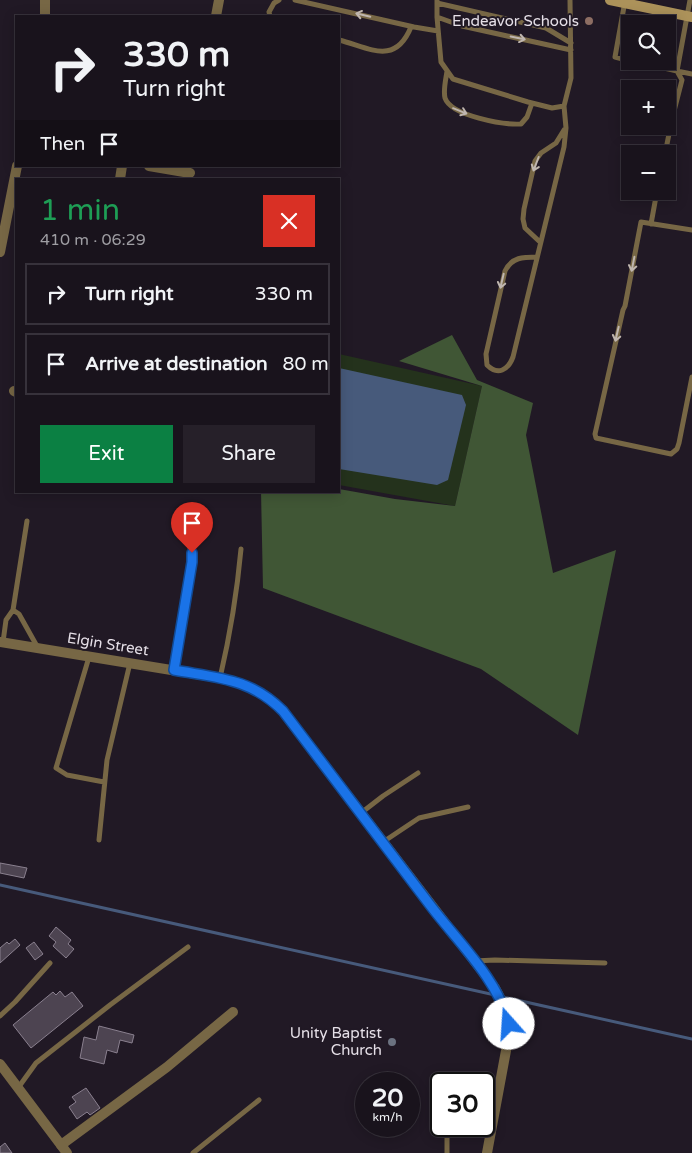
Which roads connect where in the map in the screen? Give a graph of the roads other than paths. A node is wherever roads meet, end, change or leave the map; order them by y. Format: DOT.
graph roads {
  1 [pos="44,0"];
  2 [pos="219,0"];
  3 [pos="279,0"];
  4 [pos="295,0"];
  5 [pos="570,0"];
  6 [pos="610,0"];
  7 [pos="690,0"];
  8 [pos="437,1"];
  9 [pos="625,2"];
  10 [pos="45,15"];
  11 [pos="216,15"];
  12 [pos="270,15"];
  13 [pos="623,15"];
  14 [pos="689,16"];
  15 [pos="437,17"];
  16 [pos="621,24"];
  17 [pos="410,27"];
  18 [pos="438,30"];
  19 [pos="340,40"];
  20 [pos="571,42"];
  21 [pos="571,50"];
  22 [pos="621,59"];
  23 [pos="672,70"];
  24 [pos="447,71"];
  25 [pos="677,71"];
  26 [pos="692,74"];
  27 [pos="532,103"];
  28 [pos="564,106"];
  29 [pos="566,128"];
  30 [pos="667,145"];
  31 [pos="17,167"];
  32 [pos="156,167"];
  33 [pos="190,173"];
  34 [pos="655,200"];
  35 [pos="651,224"];
  36 [pos="692,230"];
  37 [pos="540,242"];
  38 [pos="0,252"];
  39 [pos="537,257"];
  40 [pos="692,377"];
  41 [pos="27,521"];
  42 [pos="189,545"];
  43 [pos="241,549"];
  44 [pos="13,610"];
  45 [pos="1,642"];
  46 [pos="38,648"];
  47 [pos="89,656"];
  48 [pos="130,663"];
  49 [pos="174,670"];
  50 [pos="220,678"];
  51 [pos="418,773"];
  52 [pos="104,782"];
  53 [pos="468,807"];
  54 [pos="360,814"];
  55 [pos="99,840"];
  56 [pos="382,843"];
  57 [pos="188,947"];
  58 [pos="474,961"];
  59 [pos="50,963"];
  60 [pos="605,964"];
  61 [pos="233,1012"];
  62 [pos="0,1016"];
  63 [pos="1,1067"];
  64 [pos="18,1088"];
  65 [pos="259,1100"];
  66 [pos="495,1114"];
  67 [pos="447,1137"];
  68 [pos="491,1137"];
  69 [pos="64,1149"];
  70 [pos="193,1153"];
  71 [pos="447,1153"];
  72 [pos="488,1153"];
  1 -- 10 [label="street"];
  2 -- 11 [label="street"];
  3 -- 12 [label="lane"];
  17 -- 4 [label="lane, one-way"];
  5 -- 20 [label="lane"];
  6 -- 9 [label="main road"];
  7 -- 14 [label="lane"];
  8 -- 15 [label="lane"];
  8 -- 20 [label="lane"];
  9 -- 13 [label="lane"];
  9 -- 14 [label="main road"];
  14 -- 25 [label="lane"];
  15 -- 18 [label="lane"];
  15 -- 21 [label="lane, one-way"];
  16 -- 22 [label="lane"];
  17 -- 18 [label="lane"];
  17 -- 19 [label="lane"];
  18 -- 24 [label="lane"];
  20 -- 21 [label="lane"];
  21 -- 28 [label="lane"];
  23 -- 25 [label="lane"];
  24 -- 27 [label="lane"];
  24 -- 27 [label="lane, one-way"];
  25 -- 26 [label="lane"];
  25 -- 30 [label="lane"];
  27 -- 28 [label="lane"];
  28 -- 29 [label="lane"];
  29 -- 37 [label="lane"];
  29 -- 37 [label="lane, one-way"];
  31 -- 38 [label="street"];
  32 -- 33 [label="street"];
  34 -- 35 [label="lane"];
  35 -- 36 [label="lane"];
  35 -- 40 [label="lane, one-way"];
  37 -- 39 [label="lane"];
  39 -- 39 [label="lane, one-way"];
  41 -- 44 [label="lane"];
  42 -- 49 [label="lane"];
  43 -- 50 [label="lane"];
  44 -- 45 [label="lane"];
  44 -- 46 [label="lane"];
  45 -- 46 [label="street, Elgin Street"];
  46 -- 47 [label="street, Elgin Street"];
  47 -- 48 [label="street, Elgin Street"];
  47 -- 52 [label="lane"];
  48 -- 49 [label="street, Elgin Street"];
  48 -- 52 [label="lane"];
  49 -- 50 [label="street, Elgin Street"];
  50 -- 54 [label="street, Elgin Street"];
  51 -- 54 [label="lane"];
  52 -- 55 [label="lane"];
  53 -- 56 [label="lane"];
  54 -- 56 [label="street, Elgin Street"];
  56 -- 58 [label="street, Elgin Street"];
  57 -- 64 [label="lane"];
  58 -- 60 [label="lane"];
  58 -- 66 [label="street, Elgin Street"];
  59 -- 62 [label="lane"];
  61 -- 69 [label="street"];
  63 -- 64 [label="street"];
  64 -- 69 [label="street"];
  65 -- 70 [label="lane"];
  67 -- 71 [label="lane"];
  68 -- 72 [label="street, Elgin Street"];
}
